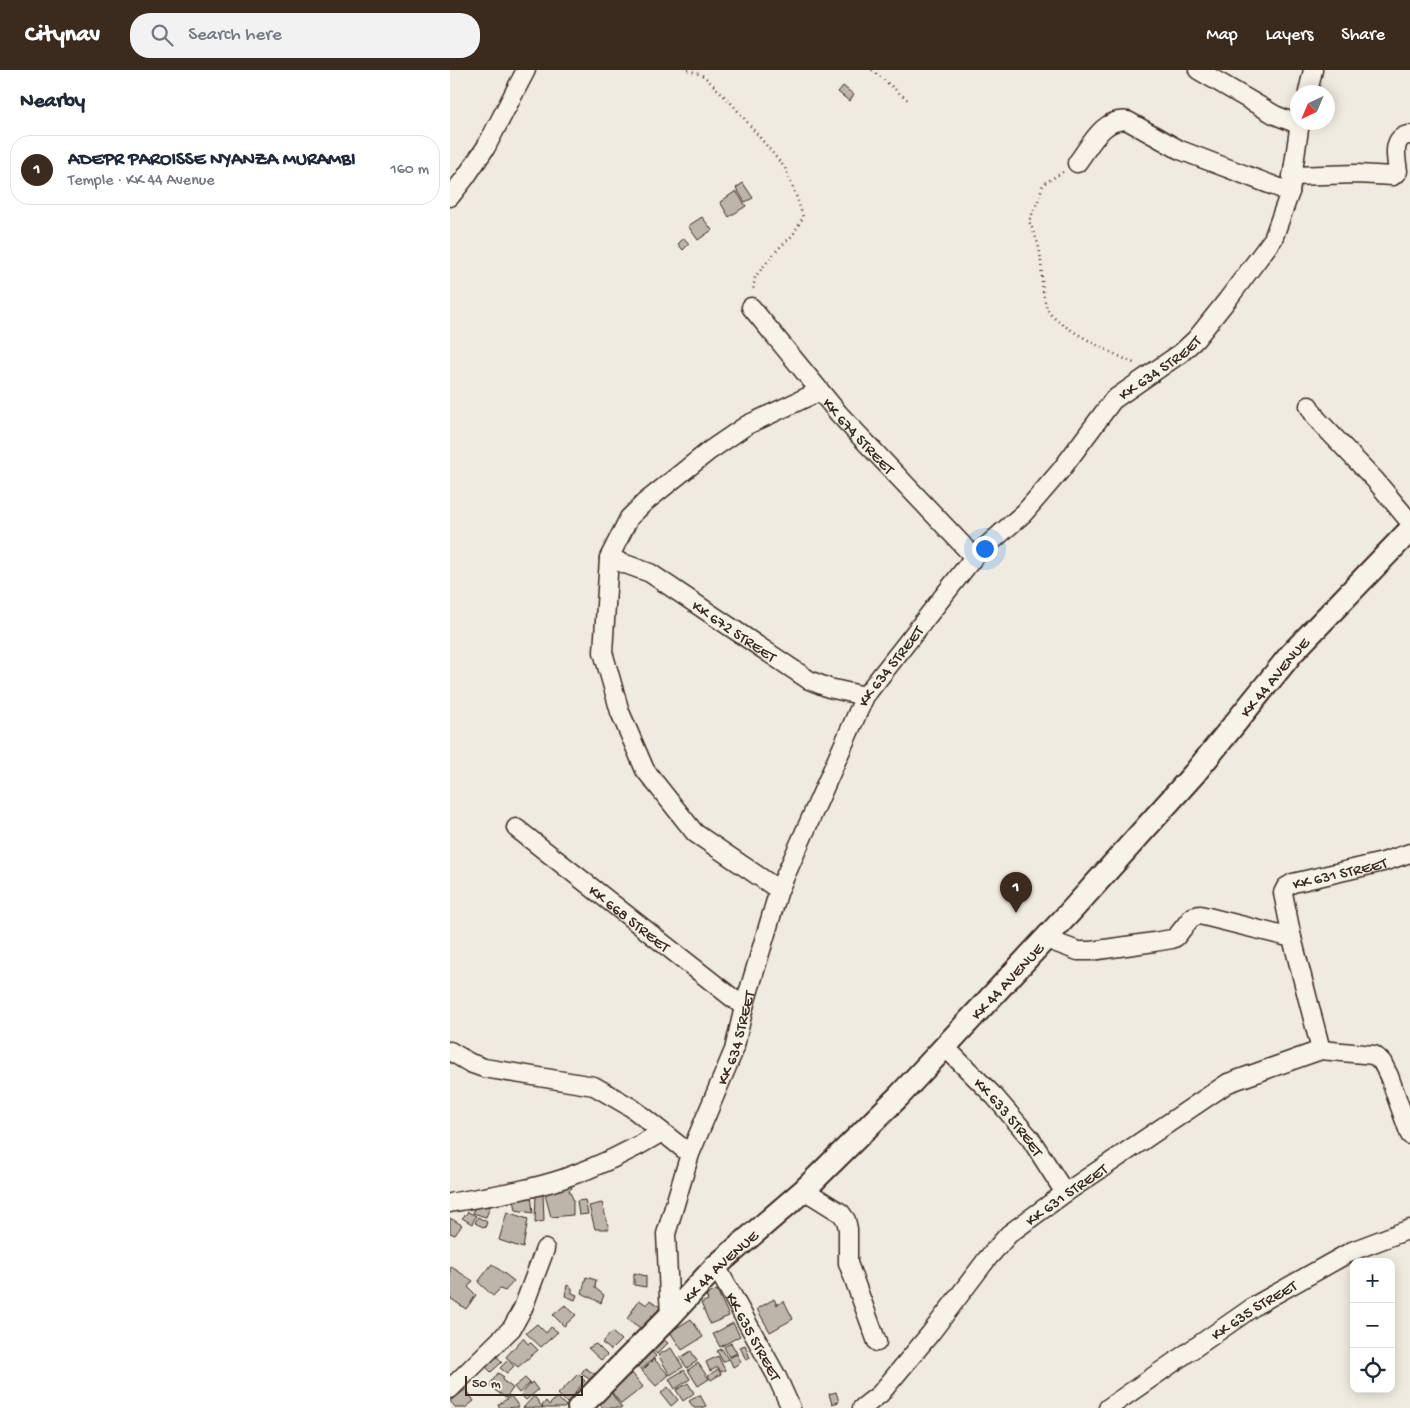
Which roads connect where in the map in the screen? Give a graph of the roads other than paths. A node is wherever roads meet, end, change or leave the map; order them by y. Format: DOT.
graph roads {
  1 [pos="526,70"];
  2 [pos="1198,70"];
  3 [pos="1313,70"];
  4 [pos="1310,85"];
  5 [pos="1290,120"];
  6 [pos="1299,130"];
  7 [pos="1410,135"];
  8 [pos="1077,163"];
  9 [pos="1291,184"];
  10 [pos="450,197"];
  11 [pos="751,308"];
  12 [pos="820,391"];
  13 [pos="1309,406"];
  14 [pos="1410,522"];
  15 [pos="1410,530"];
  16 [pos="974,557"];
  17 [pos="609,558"];
  18 [pos="865,696"];
  19 [pos="516,828"];
  20 [pos="1410,853"];
  21 [pos="780,890"];
  22 [pos="1046,938"];
  23 [pos="1292,938"];
  24 [pos="744,1007"];
  25 [pos="945,1046"];
  26 [pos="1321,1050"];
  27 [pos="450,1051"];
  28 [pos="662,1132"];
  29 [pos="1410,1135"];
  30 [pos="690,1154"];
  31 [pos="804,1190"];
  32 [pos="1065,1193"];
  33 [pos="450,1203"];
  34 [pos="1410,1229"];
  35 [pos="545,1249"];
  36 [pos="716,1266"];
  37 [pos="670,1316"];
  38 [pos="877,1342"];
  39 [pos="450,1389"];
  40 [pos="579,1408"];
  41 [pos="791,1408"];
  42 [pos="862,1408"];
  43 [pos="1108,1408"];
  1 -- 10 [label="street"];
  2 -- 5 [label="street"];
  3 -- 4 [label="street"];
  6 -- 9 [label="street, KK 634 STREET"];
  7 -- 9 [label="street"];
  8 -- 9 [label="street"];
  9 -- 16 [label="street, KK 634 STREET"];
  11 -- 12 [label="street, KK 674 STREET"];
  12 -- 16 [label="street, KK 674 STREET"];
  12 -- 17 [label="street"];
  13 -- 14 [label="street"];
  15 -- 22 [label="main road, KK 44 AVENUE"];
  16 -- 18 [label="street, KK 634 STREET"];
  17 -- 18 [label="street, KK 672 STREET"];
  17 -- 21 [label="street"];
  18 -- 21 [label="street, KK 634 STREET"];
  19 -- 24 [label="street, KK 668 STREET"];
  20 -- 23 [label="street, KK 631 STREET"];
  21 -- 24 [label="street, KK 634 STREET"];
  22 -- 23 [label="street"];
  22 -- 25 [label="main road, KK 44 AVENUE"];
  23 -- 26 [label="street, KK 631 STREET"];
  24 -- 30 [label="street, KK 634 STREET"];
  25 -- 31 [label="main road, KK 44 AVENUE"];
  25 -- 32 [label="street, KK 633 STREET"];
  26 -- 29 [label="street, KK 631 STREET"];
  26 -- 32 [label="street, KK 631 STREET"];
  27 -- 28 [label="street"];
  28 -- 30 [label="street"];
  28 -- 33 [label="street"];
  30 -- 37 [label="street, KK 634 STREET"];
  31 -- 36 [label="main road, KK 44 AVENUE"];
  31 -- 38 [label="street"];
  32 -- 42 [label="street, KK 631 STREET"];
  34 -- 43 [label="street, KK 635 STREET"];
  35 -- 39 [label="street"];
  36 -- 37 [label="main road, KK 44 AVENUE"];
  36 -- 41 [label="street, KK 635 STREET"];
  37 -- 40 [label="main road, KK 44 AVENUE"];
}
